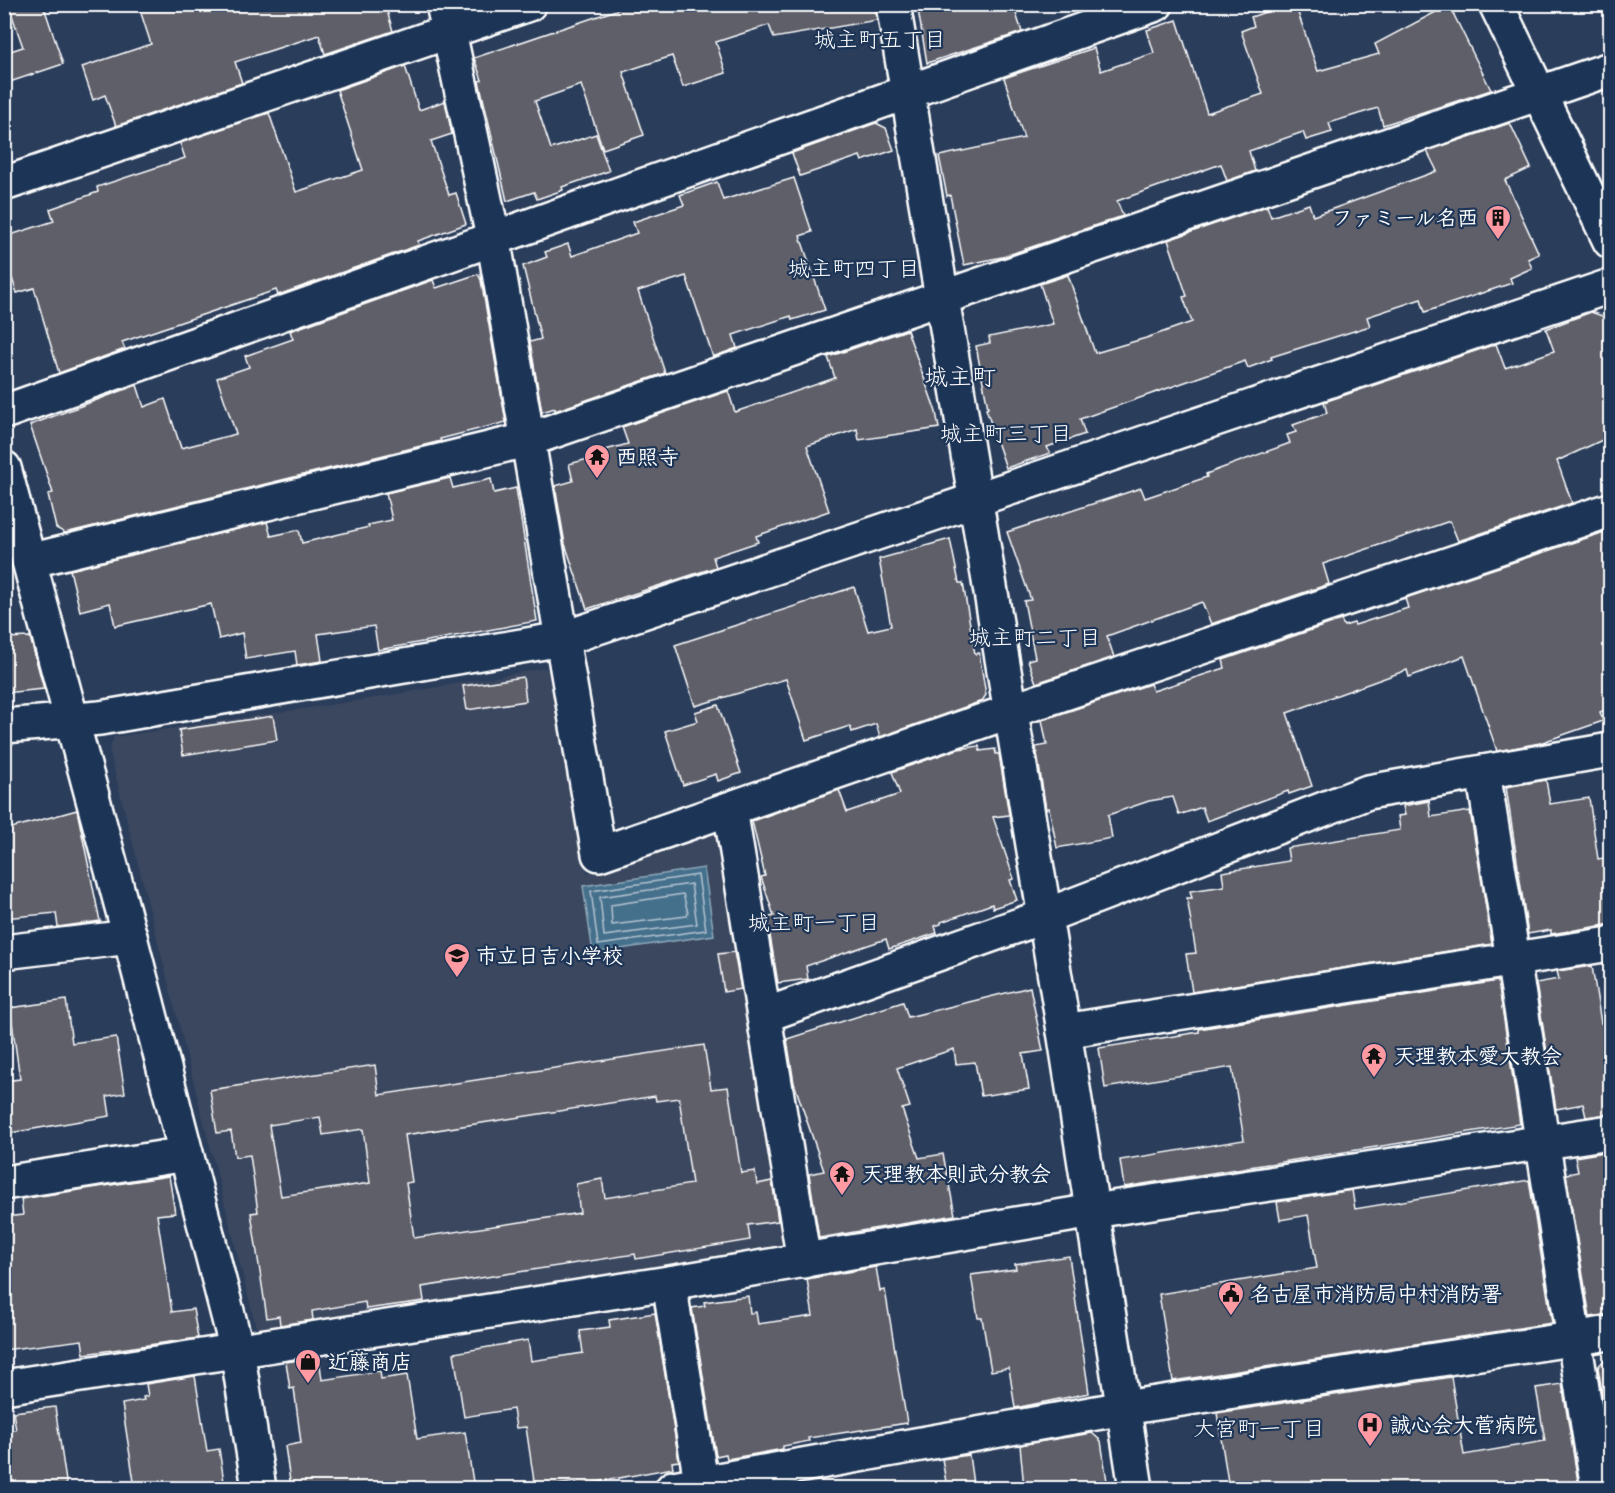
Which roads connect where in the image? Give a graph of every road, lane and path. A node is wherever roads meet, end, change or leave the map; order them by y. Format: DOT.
graph roads {
  1 [pos="529,4"];
  2 [pos="893,4"];
  3 [pos="1156,4"];
  4 [pos="1496,4"];
  5 [pos="447,18"];
  6 [pos="1611,69"];
  7 [pos="907,91"];
  8 [pos="1540,94"];
  9 [pos="4,184"];
  10 [pos="493,237"];
  11 [pos="1611,240"];
  12 [pos="1611,286"];
  13 [pos="942,297"];
  14 [pos="4,412"];
  15 [pos="530,439"];
  16 [pos="4,468"];
  17 [pos="975,498"];
  18 [pos="1611,510"];
  19 [pos="29,561"];
  20 [pos="562,639"];
  21 [pos="1011,711"];
  22 [pos="71,721"];
  23 [pos="4,726"];
  24 [pos="1611,750"];
  25 [pos="1483,772"];
  26 [pos="730,808"];
  27 [pos="1045,916"];
  28 [pos="130,937"];
  29 [pos="1611,944"];
  30 [pos="4,952"];
  31 [pos="1513,962"];
  32 [pos="765,1015"];
  33 [pos="1064,1031"];
  34 [pos="1611,1132"];
  35 [pos="1542,1144"];
  36 [pos="186,1154"];
  37 [pos="4,1183"];
  38 [pos="1093,1211"];
  39 [pos="804,1261"];
  40 [pos="669,1283"];
  41 [pos="1611,1333"];
  42 [pos="1574,1339"];
  43 [pos="237,1350"];
  44 [pos="4,1387"];
  45 [pos="1124,1408"];
  46 [pos="692,1487"];
  47 [pos="259,1488"];
  48 [pos="1136,1488"];
  49 [pos="1598,1488"];
  1 -- 5 [label="street"];
  2 -- 7 [label="street"];
  3 -- 7 [label="street"];
  4 -- 8 [label="street"];
  5 -- 9 [label="street"];
  5 -- 10 [label="street"];
  6 -- 8 [label="street"];
  7 -- 10 [label="street"];
  7 -- 13 [label="street"];
  8 -- 11 [label="street"];
  8 -- 13 [label="street"];
  10 -- 14 [label="street"];
  10 -- 15 [label="street"];
  12 -- 17 [label="street"];
  13 -- 15 [label="street"];
  13 -- 17 [label="street"];
  15 -- 19 [label="street"];
  15 -- 20 [label="street"];
  16 -- 19 [label="street"];
  17 -- 20 [label="street"];
  17 -- 21 [label="street"];
  18 -- 21 [label="street"];
  19 -- 22 [label="street"];
  20 -- 22 [label="street"];
  20 -- 26 [label="street"];
  21 -- 26 [label="street"];
  21 -- 27 [label="street"];
  22 -- 23 [label="street"];
  22 -- 28 [label="street"];
  24 -- 25 [label="street"];
  25 -- 27 [label="street"];
  25 -- 31 [label="street"];
  26 -- 32 [label="street"];
  27 -- 32 [label="street"];
  27 -- 33 [label="street"];
  28 -- 30 [label="street"];
  28 -- 36 [label="street"];
  29 -- 31 [label="street"];
  31 -- 33 [label="street"];
  31 -- 35 [label="street"];
  32 -- 39 [label="street"];
  33 -- 38 [label="street"];
  34 -- 35 [label="street"];
  35 -- 38 [label="street"];
  35 -- 42 [label="street"];
  36 -- 37 [label="street"];
  36 -- 43 [label="street"];
  38 -- 39 [label="street"];
  38 -- 45 [label="street"];
  39 -- 40 [label="street"];
  40 -- 43 [label="street"];
  40 -- 46 [label="street"];
  41 -- 42 [label="street"];
  42 -- 45 [label="street"];
  42 -- 49 [label="street"];
  43 -- 44 [label="street"];
  43 -- 47 [label="street"];
  45 -- 46 [label="street"];
  45 -- 48 [label="street"];
}
